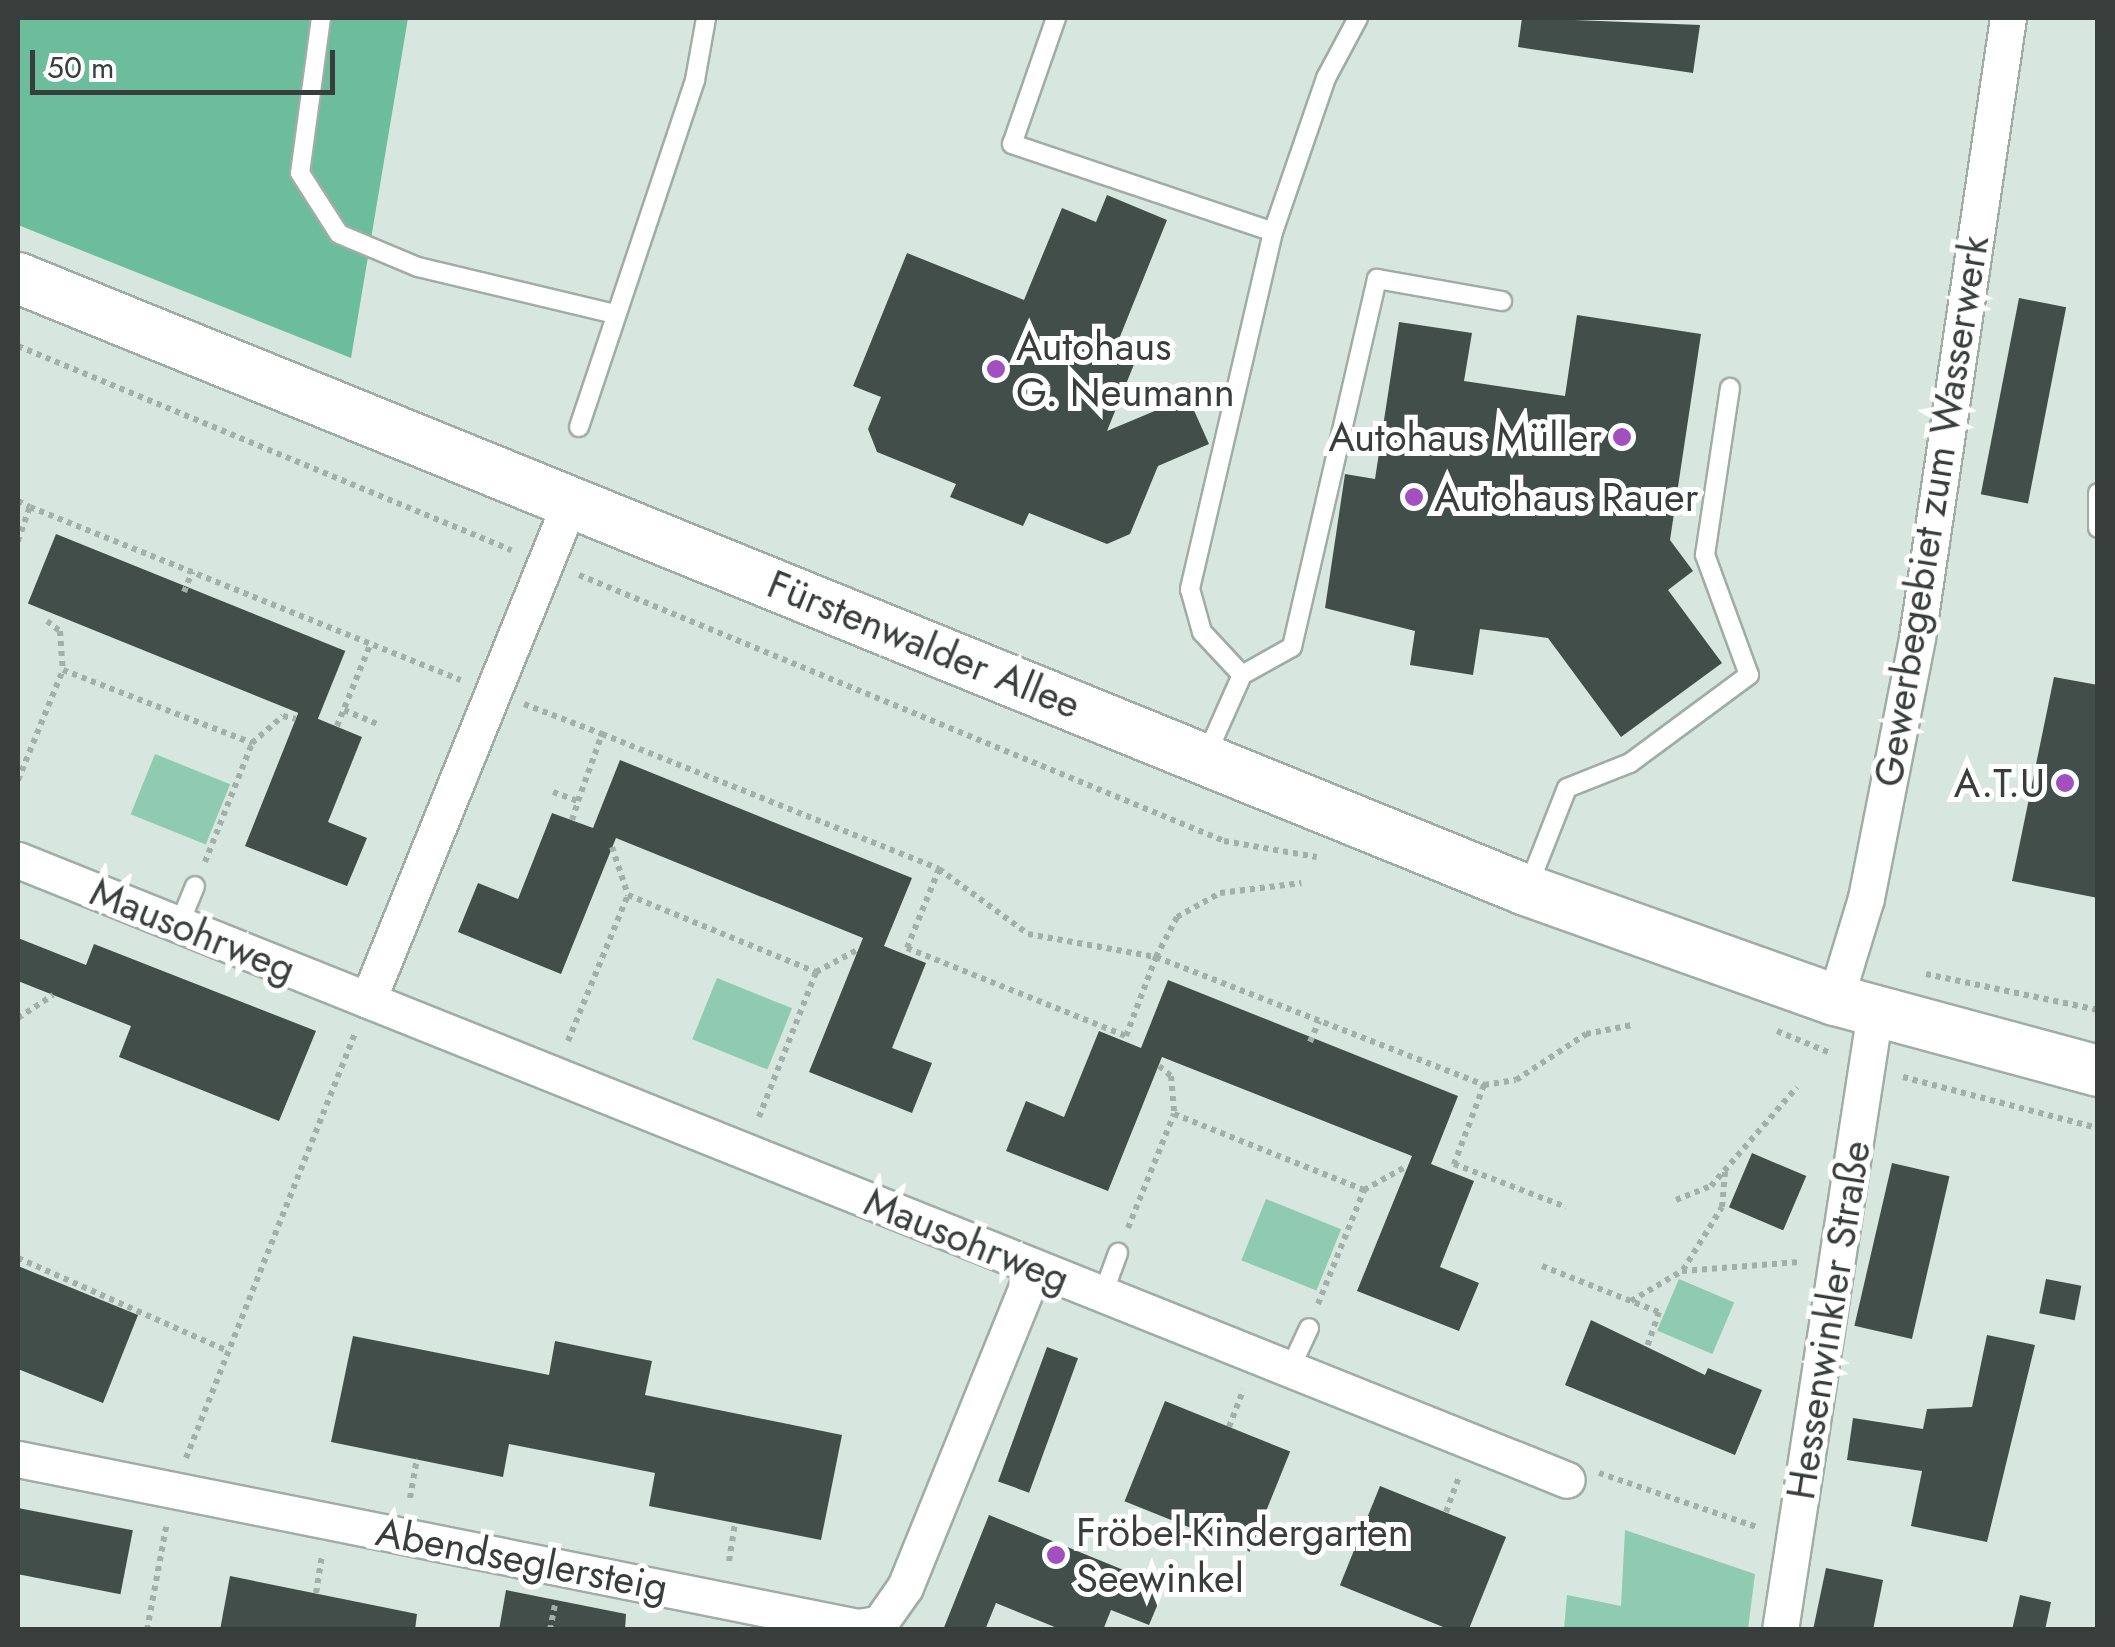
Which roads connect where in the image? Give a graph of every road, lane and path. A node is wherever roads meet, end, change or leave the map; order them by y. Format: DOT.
graph roads {
  1 [pos="321,18"];
  2 [pos="706,18"];
  3 [pos="1056,18"];
  4 [pos="1358,18"];
  5 [pos="2008,18"];
  6 [pos="1273,232"];
  7 [pos="18,278"];
  8 [pos="1502,301"];
  9 [pos="611,313"];
  10 [pos="18,346"];
  11 [pos="1730,388"];
  12 [pos="579,427"];
  13 [pos="2098,493"];
  14 [pos="18,501"];
  15 [pos="570,502"];
  16 [pos="30,507"];
  17 [pos="420,512"];
  18 [pos="2098,528"];
  19 [pos="18,540"];
  20 [pos="192,572"];
  21 [pos="184,592"];
  22 [pos="694,620"];
  23 [pos="47,621"];
  24 [pos="370,644"];
  25 [pos="63,670"];
  26 [pos="1242,674"];
  27 [pos="462,680"];
  28 [pos="519,702"];
  29 [pos="344,710"];
  30 [pos="296,720"];
  31 [pos="378,725"];
  32 [pos="337,726"];
  33 [pos="602,734"];
  34 [pos="252,743"];
  35 [pos="1205,758"];
  36 [pos="18,780"];
  37 [pos="553,792"];
  38 [pos="578,801"];
  39 [pos="572,820"];
  40 [pos="1224,841"];
  41 [pos="612,847"];
  42 [pos="18,860"];
  43 [pos="939,869"];
  44 [pos="1301,883"];
  45 [pos="195,886"];
  46 [pos="1526,890"];
  47 [pos="628,894"];
  48 [pos="179,924"];
  49 [pos="859,949"];
  50 [pos="1156,956"];
  51 [pos="816,972"];
  52 [pos="1921,973"];
  53 [pos="53,995"];
  54 [pos="1854,1006"];
  55 [pos="2098,1010"];
  56 [pos="363,1011"];
  57 [pos="18,1018"];
  58 [pos="1319,1020"];
  59 [pos="1632,1025"];
  60 [pos="1310,1042"];
  61 [pos="1159,1066"];
  62 [pos="1866,1068"];
  63 [pos="2098,1071"];
  64 [pos="555,1075"];
  65 [pos="1484,1085"];
  66 [pos="1797,1087"];
  67 [pos="1174,1114"];
  68 [pos="2098,1128"];
  69 [pos="746,1151"];
  70 [pos="1408,1166"];
  71 [pos="1726,1166"];
  72 [pos="1364,1190"];
  73 [pos="1676,1200"];
  74 [pos="1566,1207"];
  75 [pos="1118,1253"];
  76 [pos="18,1258"];
  77 [pos="1836,1264"];
  78 [pos="1542,1266"];
  79 [pos="1035,1267"];
  80 [pos="1682,1271"];
  81 [pos="1102,1294"];
  82 [pos="1631,1301"];
  83 [pos="1309,1328"];
  84 [pos="1646,1350"];
  85 [pos="228,1351"];
  86 [pos="1290,1369"];
  87 [pos="1247,1380"];
  88 [pos="1229,1426"];
  89 [pos="417,1459"];
  90 [pos="18,1460"];
  91 [pos="1464,1464"];
  92 [pos="1567,1480"];
  93 [pos="173,1488"];
  94 [pos="410,1498"];
  95 [pos="1446,1512"];
  96 [pos="735,1523"];
  97 [pos="1757,1527"];
  98 [pos="325,1542"];
  99 [pos="729,1562"];
  100 [pos="316,1594"];
  101 [pos="147,1630"];
  102 [pos="1780,1630"];
  1 -- 9 [label="lane"];
  2 -- 9 [label="lane"];
  3 -- 6 [label="lane"];
  4 -- 6 [label="lane"];
  5 -- 54 [label="street, Gewerbegebiet zum Wasserwerk"];
  6 -- 26 [label="lane"];
  7 -- 15 [label="main road, Fürstenwalder Allee"];
  8 -- 26 [label="lane"];
  9 -- 12 [label="lane"];
  10 -- 17 [label="path"];
  11 -- 46 [label="lane"];
  13 -- 18 [label="lane"];
  14 -- 16 [label="path"];
  15 -- 35 [label="main road, Fürstenwalder Allee"];
  15 -- 56 [label="street"];
  16 -- 19 [label="path"];
  16 -- 20 [label="path"];
  20 -- 21 [label="path"];
  20 -- 24 [label="path"];
  22 -- 40 [label="path"];
  23 -- 25 [label="path"];
  24 -- 27 [label="path"];
  24 -- 29 [label="path"];
  25 -- 34 [label="path"];
  25 -- 36 [label="path"];
  26 -- 35 [label="lane"];
  28 -- 33 [label="path"];
  29 -- 31 [label="path"];
  29 -- 32 [label="path"];
  30 -- 34 [label="path"];
  33 -- 38 [label="path"];
  33 -- 43 [label="path"];
  34 -- 45 [label="path"];
  35 -- 46 [label="main road, Fürstenwalder Allee"];
  37 -- 38 [label="path"];
  38 -- 39 [label="path"];
  41 -- 47 [label="path"];
  42 -- 48 [label="street, Mausohrweg"];
  43 -- 50 [label="path"];
  43 -- 50 [label="path"];
  44 -- 50 [label="path"];
  45 -- 48 [label="lane"];
  46 -- 54 [label="main road, Fürstenwalder Allee"];
  47 -- 51 [label="path"];
  47 -- 64 [label="path"];
  48 -- 56 [label="street, Mausohrweg"];
  49 -- 51 [label="path"];
  50 -- 58 [label="path"];
  51 -- 69 [label="path"];
  52 -- 55 [label="path"];
  53 -- 57 [label="path"];
  54 -- 62 [label="street, Hessenwinkler Straße"];
  54 -- 63 [label="main road, Fürstenwalder Allee"];
  56 -- 64 [label="street, Mausohrweg"];
  56 -- 85 [label="path"];
  58 -- 60 [label="path"];
  58 -- 65 [label="path"];
  59 -- 65 [label="path"];
  61 -- 67 [label="path"];
  62 -- 68 [label="path"];
  62 -- 77 [label="street, Hessenwinkler Straße"];
  64 -- 69 [label="street, Mausohrweg"];
  65 -- 74 [label="path"];
  66 -- 71 [label="path"];
  67 -- 72 [label="path"];
  67 -- 75 [label="path"];
  69 -- 79 [label="street, Mausohrweg"];
  70 -- 72 [label="path"];
  71 -- 73 [label="path"];
  71 -- 80 [label="path"];
  72 -- 83 [label="path"];
  75 -- 81 [label="lane"];
  76 -- 85 [label="path"];
  77 -- 80 [label="path"];
  77 -- 102 [label="street, Hessenwinkler Straße"];
  78 -- 82 [label="path"];
  79 -- 81 [label="street, Mausohrweg"];
  79 -- 93 [label="street, Abendseglersteig"];
  80 -- 82 [label="path"];
  81 -- 86 [label="street, Mausohrweg"];
  82 -- 84 [label="path"];
  83 -- 86 [label="lane"];
  85 -- 93 [label="path"];
  86 -- 92 [label="street, Mausohrweg"];
  87 -- 88 [label="path"];
  89 -- 94 [label="path"];
  90 -- 93 [label="street, Abendseglersteig"];
  91 -- 95 [label="path"];
  92 -- 97 [label="path"];
  93 -- 101 [label="path"];
  96 -- 99 [label="path"];
  98 -- 100 [label="path"];
}
